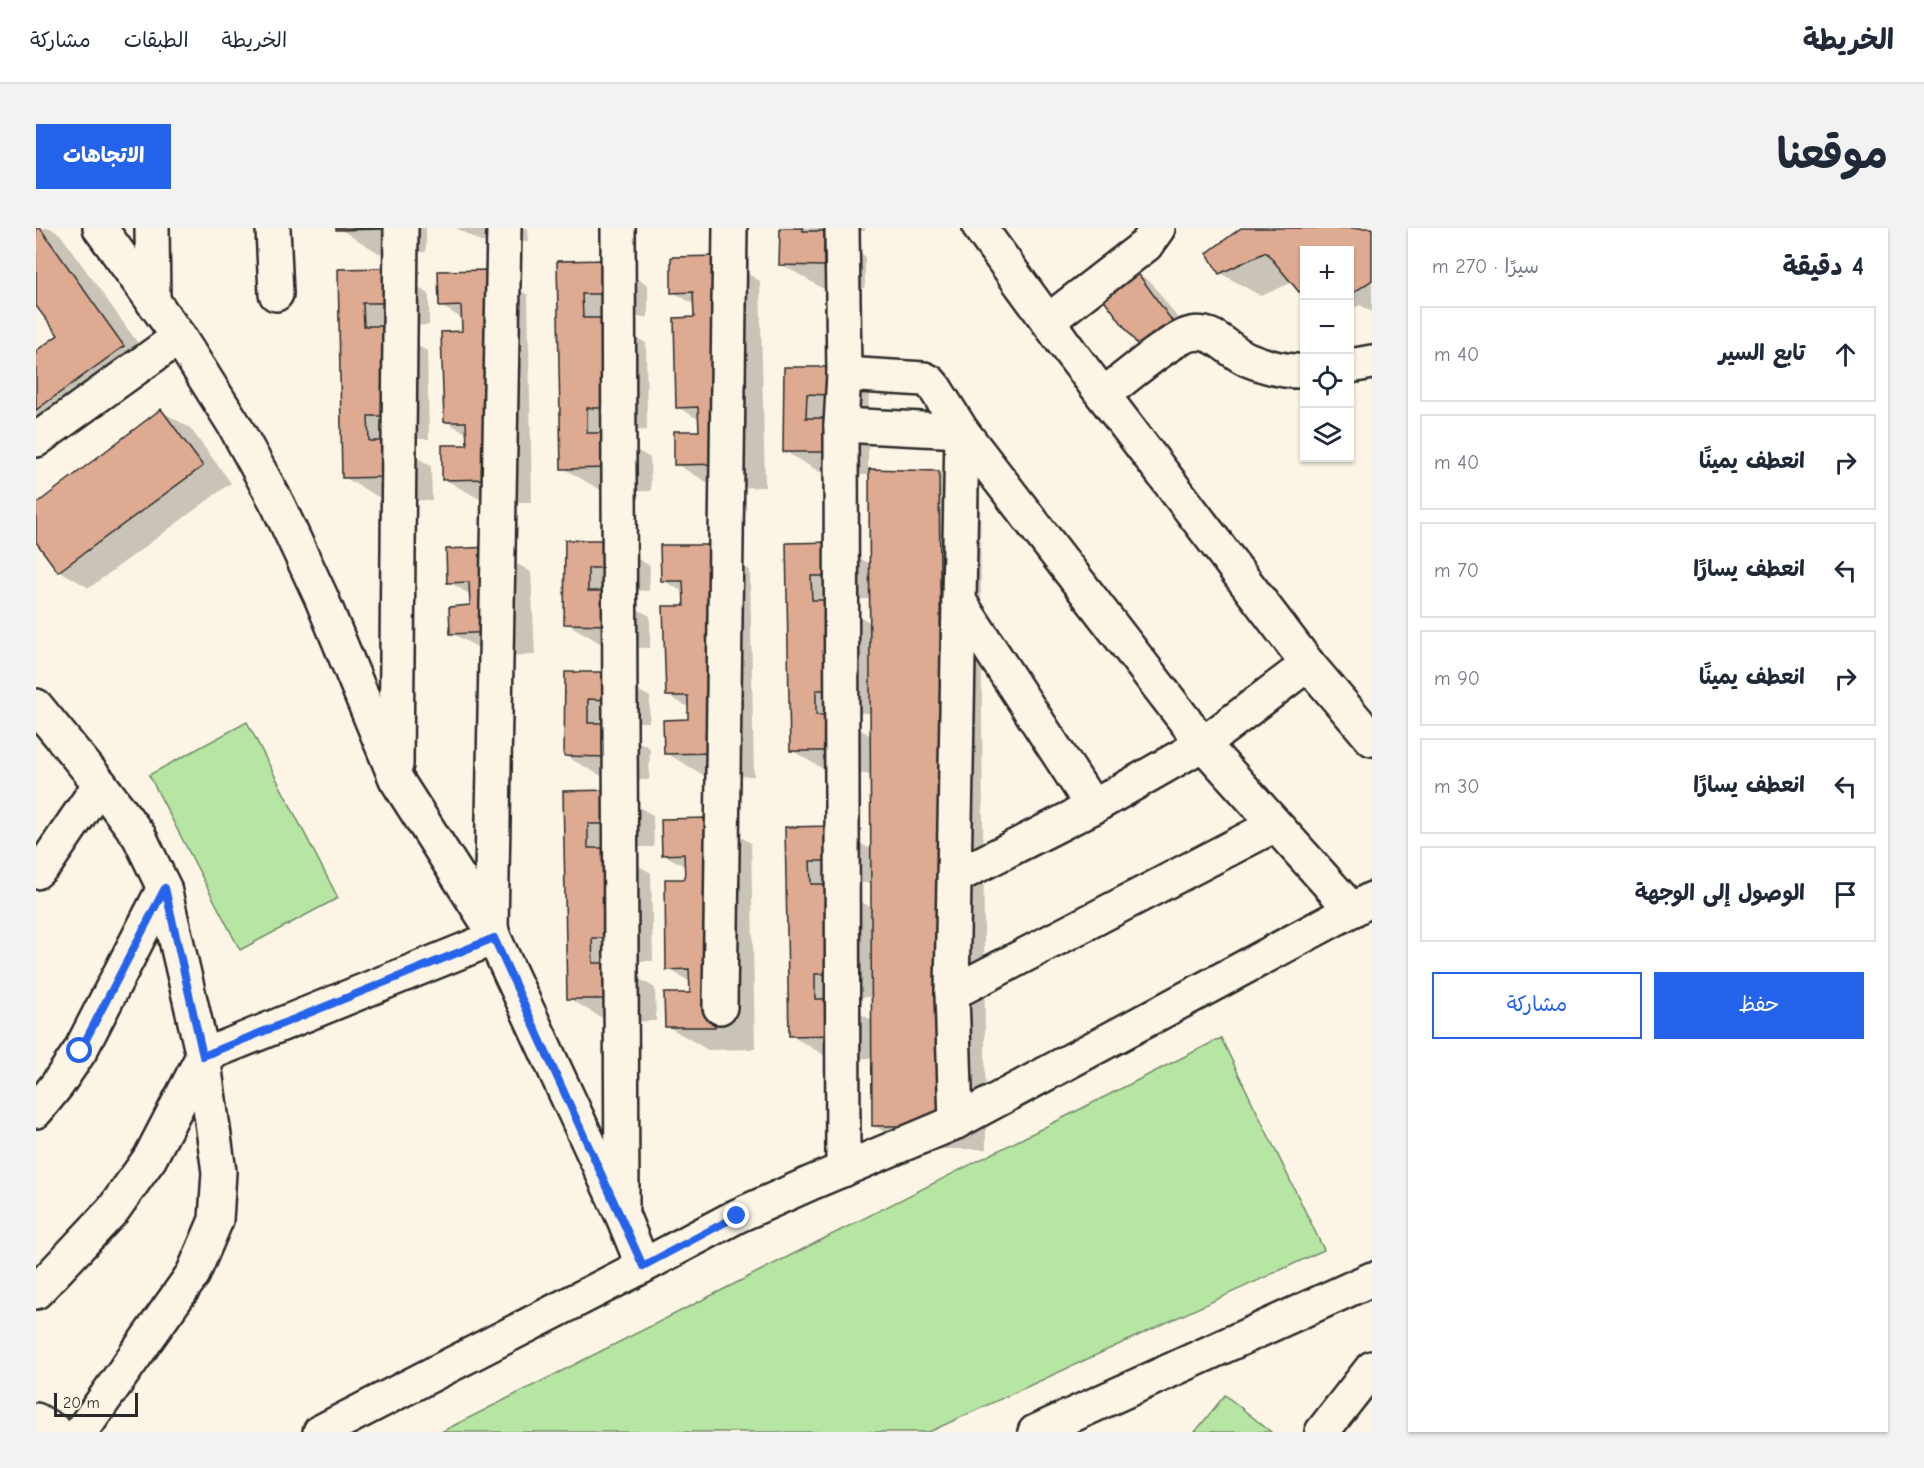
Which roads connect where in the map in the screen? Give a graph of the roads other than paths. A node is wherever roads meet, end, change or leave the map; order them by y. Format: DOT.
graph roads {
  1 [pos="100,228"];
  2 [pos="152,228"];
  3 [pos="273,228"];
  4 [pos="401,228"];
  5 [pos="504,228"];
  6 [pos="618,228"];
  7 [pos="730,228"];
  8 [pos="842,228"];
  9 [pos="980,228"];
  10 [pos="1158,228"];
  11 [pos="276,294"];
  12 [pos="153,302"];
  13 [pos="1048,321"];
  14 [pos="179,337"];
  15 [pos="1372,362"];
  16 [pos="1354,365"];
  17 [pos="1300,371"];
  18 [pos="844,374"];
  19 [pos="1103,395"];
  20 [pos="842,425"];
  21 [pos="962,431"];
  22 [pos="36,440"];
  23 [pos="959,600"];
  24 [pos="1308,664"];
  25 [pos="36,706"];
  26 [pos="1372,739"];
  27 [pos="1203,744"];
  28 [pos="396,779"];
  29 [pos="100,783"];
  30 [pos="1093,807"];
  31 [pos="1275,825"];
  32 [pos="36,872"];
  33 [pos="955,877"];
  34 [pos="165,888"];
  35 [pos="1362,905"];
  36 [pos="492,933"];
  37 [pos="952,993"];
  38 [pos="720,1007"];
  39 [pos="203,1056"];
  40 [pos="36,1110"];
  41 [pos="956,1122"];
  42 [pos="843,1170"];
  43 [pos="622,1218"];
  44 [pos="643,1266"];
  45 [pos="1372,1279"];
  46 [pos="36,1292"];
  47 [pos="1372,1368"];
  48 [pos="36,1420"];
  49 [pos="1087,1420"];
  50 [pos="56,1432"];
  51 [pos="81,1432"];
  52 [pos="320,1432"];
  53 [pos="1035,1432"];
  54 [pos="1322,1432"];
  1 -- 12 [label="street"];
  2 -- 12 [label="street"];
  3 -- 11 [label="street"];
  4 -- 28 [label="street"];
  5 -- 36 [label="street"];
  6 -- 43 [label="street"];
  7 -- 38 [label="street"];
  8 -- 18 [label="street"];
  9 -- 13 [label="street"];
  10 -- 13 [label="street"];
  12 -- 14 [label="street"];
  13 -- 19 [label="street"];
  14 -- 22 [label="street"];
  14 -- 28 [label="street"];
  15 -- 16 [label="street"];
  17 -- 19 [label="street"];
  18 -- 20 [label="street"];
  18 -- 21 [label="street"];
  19 -- 24 [label="street"];
  20 -- 21 [label="street"];
  20 -- 42 [label="street"];
  21 -- 23 [label="street"];
  21 -- 27 [label="street"];
  23 -- 30 [label="street"];
  23 -- 33 [label="street"];
  24 -- 26 [label="street"];
  24 -- 27 [label="street"];
  25 -- 29 [label="street"];
  27 -- 30 [label="street"];
  27 -- 31 [label="street"];
  28 -- 36 [label="street"];
  29 -- 32 [label="street"];
  29 -- 34 [label="street"];
  30 -- 33 [label="street"];
  31 -- 35 [label="street"];
  31 -- 37 [label="street"];
  33 -- 37 [label="street"];
  34 -- 39 [label="street"];
  34 -- 40 [label="street"];
  35 -- 41 [label="street"];
  36 -- 39 [label="street"];
  36 -- 43 [label="street"];
  37 -- 41 [label="street"];
  39 -- 46 [label="street"];
  39 -- 51 [label="street"];
  41 -- 42 [label="street"];
  42 -- 44 [label="street"];
  43 -- 44 [label="street"];
  44 -- 52 [label="street"];
  45 -- 49 [label="street"];
  47 -- 54 [label="street"];
  48 -- 50 [label="street"];
  49 -- 53 [label="street"];
}
